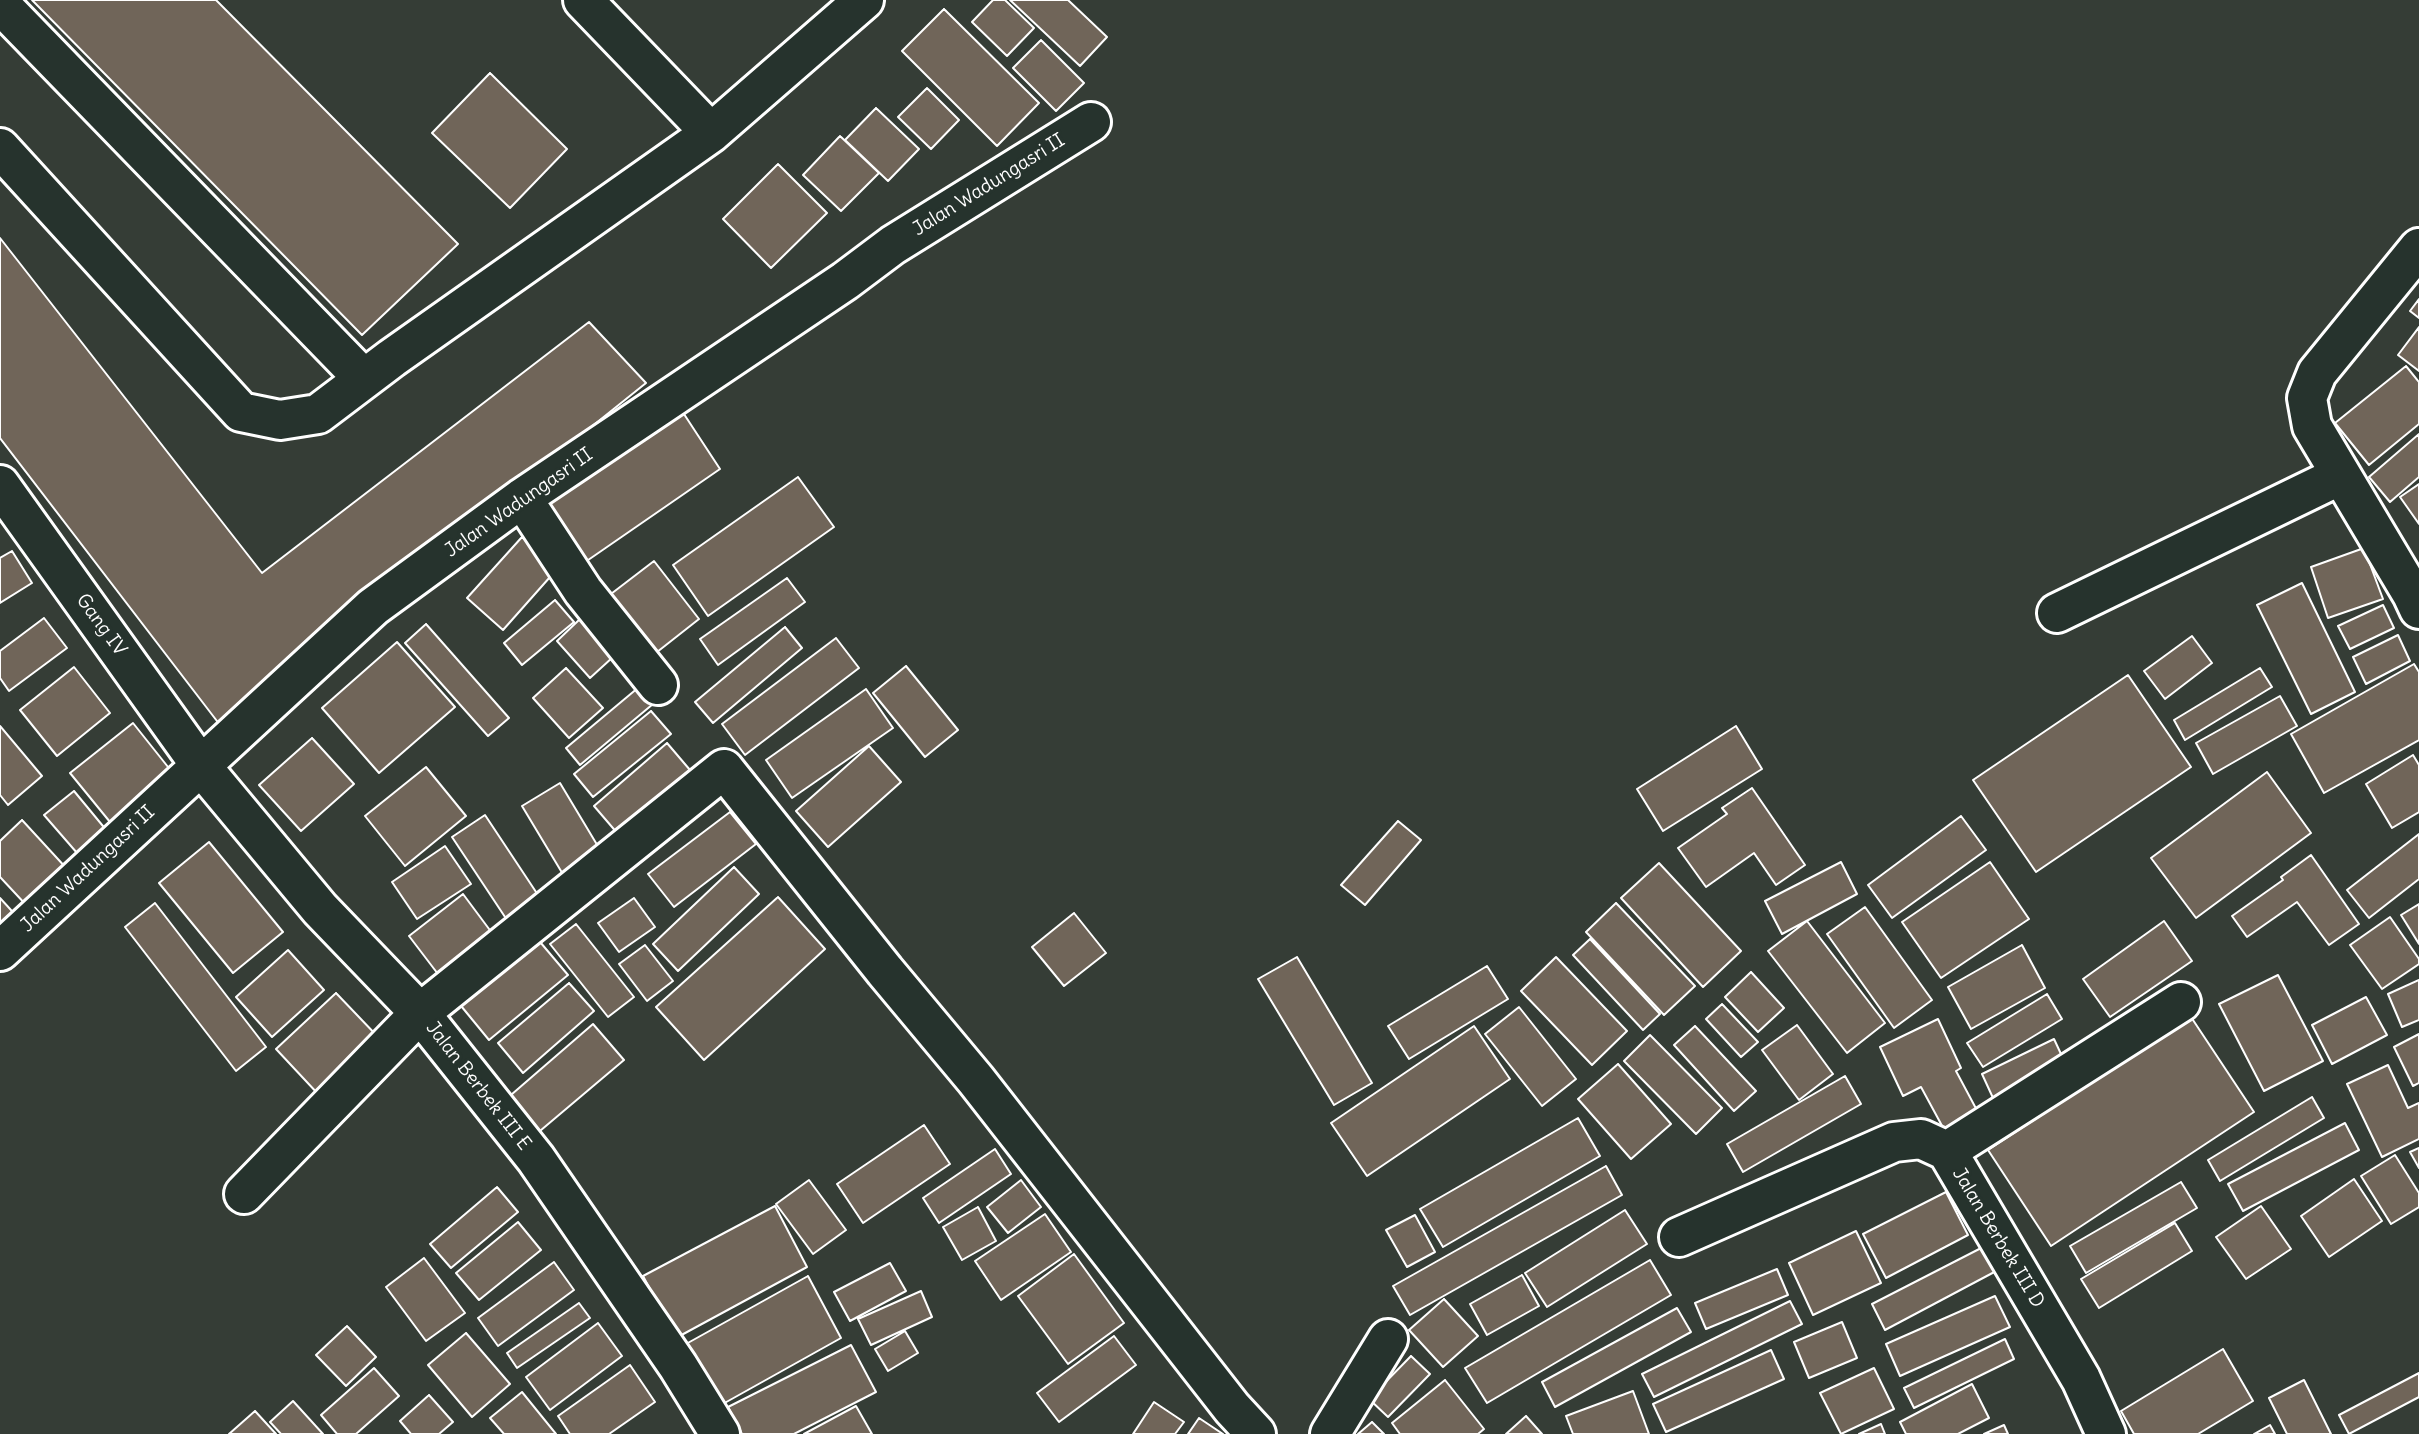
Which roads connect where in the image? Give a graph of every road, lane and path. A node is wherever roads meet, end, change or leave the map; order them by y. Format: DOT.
graph roads {
  1 [pos="583,0"];
  2 [pos="864,0"];
  3 [pos="0,4"];
  4 [pos="1090,122"];
  5 [pos="711,134"];
  6 [pos="0,148"];
  7 [pos="2419,248"];
  8 [pos="364,379"];
  9 [pos="2341,475"];
  10 [pos="0,485"];
  11 [pos="522,498"];
  12 [pos="2419,609"];
  13 [pos="2057,612"];
  14 [pos="658,685"];
  15 [pos="201,766"];
  16 [pos="0,951"];
  17 [pos="2181,1002"];
  18 [pos="420,1013"];
  19 [pos="1947,1151"];
  20 [pos="244,1194"];
  21 [pos="1679,1237"];
  22 [pos="1388,1339"];
  23 [pos="720,1434"];
  24 [pos="1256,1434"];
  25 [pos="1330,1434"];
  26 [pos="2106,1434"];
  1 -- 5 [label="street"];
  2 -- 5 [label="street"];
  3 -- 8 [label="street"];
  4 -- 11 [label="street, Jalan Wadungasri II"];
  5 -- 8 [label="street"];
  6 -- 8 [label="street"];
  7 -- 9 [label="street"];
  9 -- 12 [label="street"];
  9 -- 13 [label="street"];
  10 -- 15 [label="street, Gang IV"];
  11 -- 14 [label="street"];
  11 -- 15 [label="street, Jalan Wadungasri II"];
  15 -- 16 [label="street, Jalan Wadungasri II"];
  15 -- 18 [label="street, Jalan Berbek III E"];
  17 -- 19 [label="street"];
  18 -- 20 [label="street"];
  18 -- 23 [label="street, Jalan Berbek III E"];
  18 -- 24 [label="street"];
  19 -- 21 [label="street, Jalan Berbek III D"];
  19 -- 26 [label="street, Jalan Berbek III D"];
  22 -- 25 [label="street"];
}
